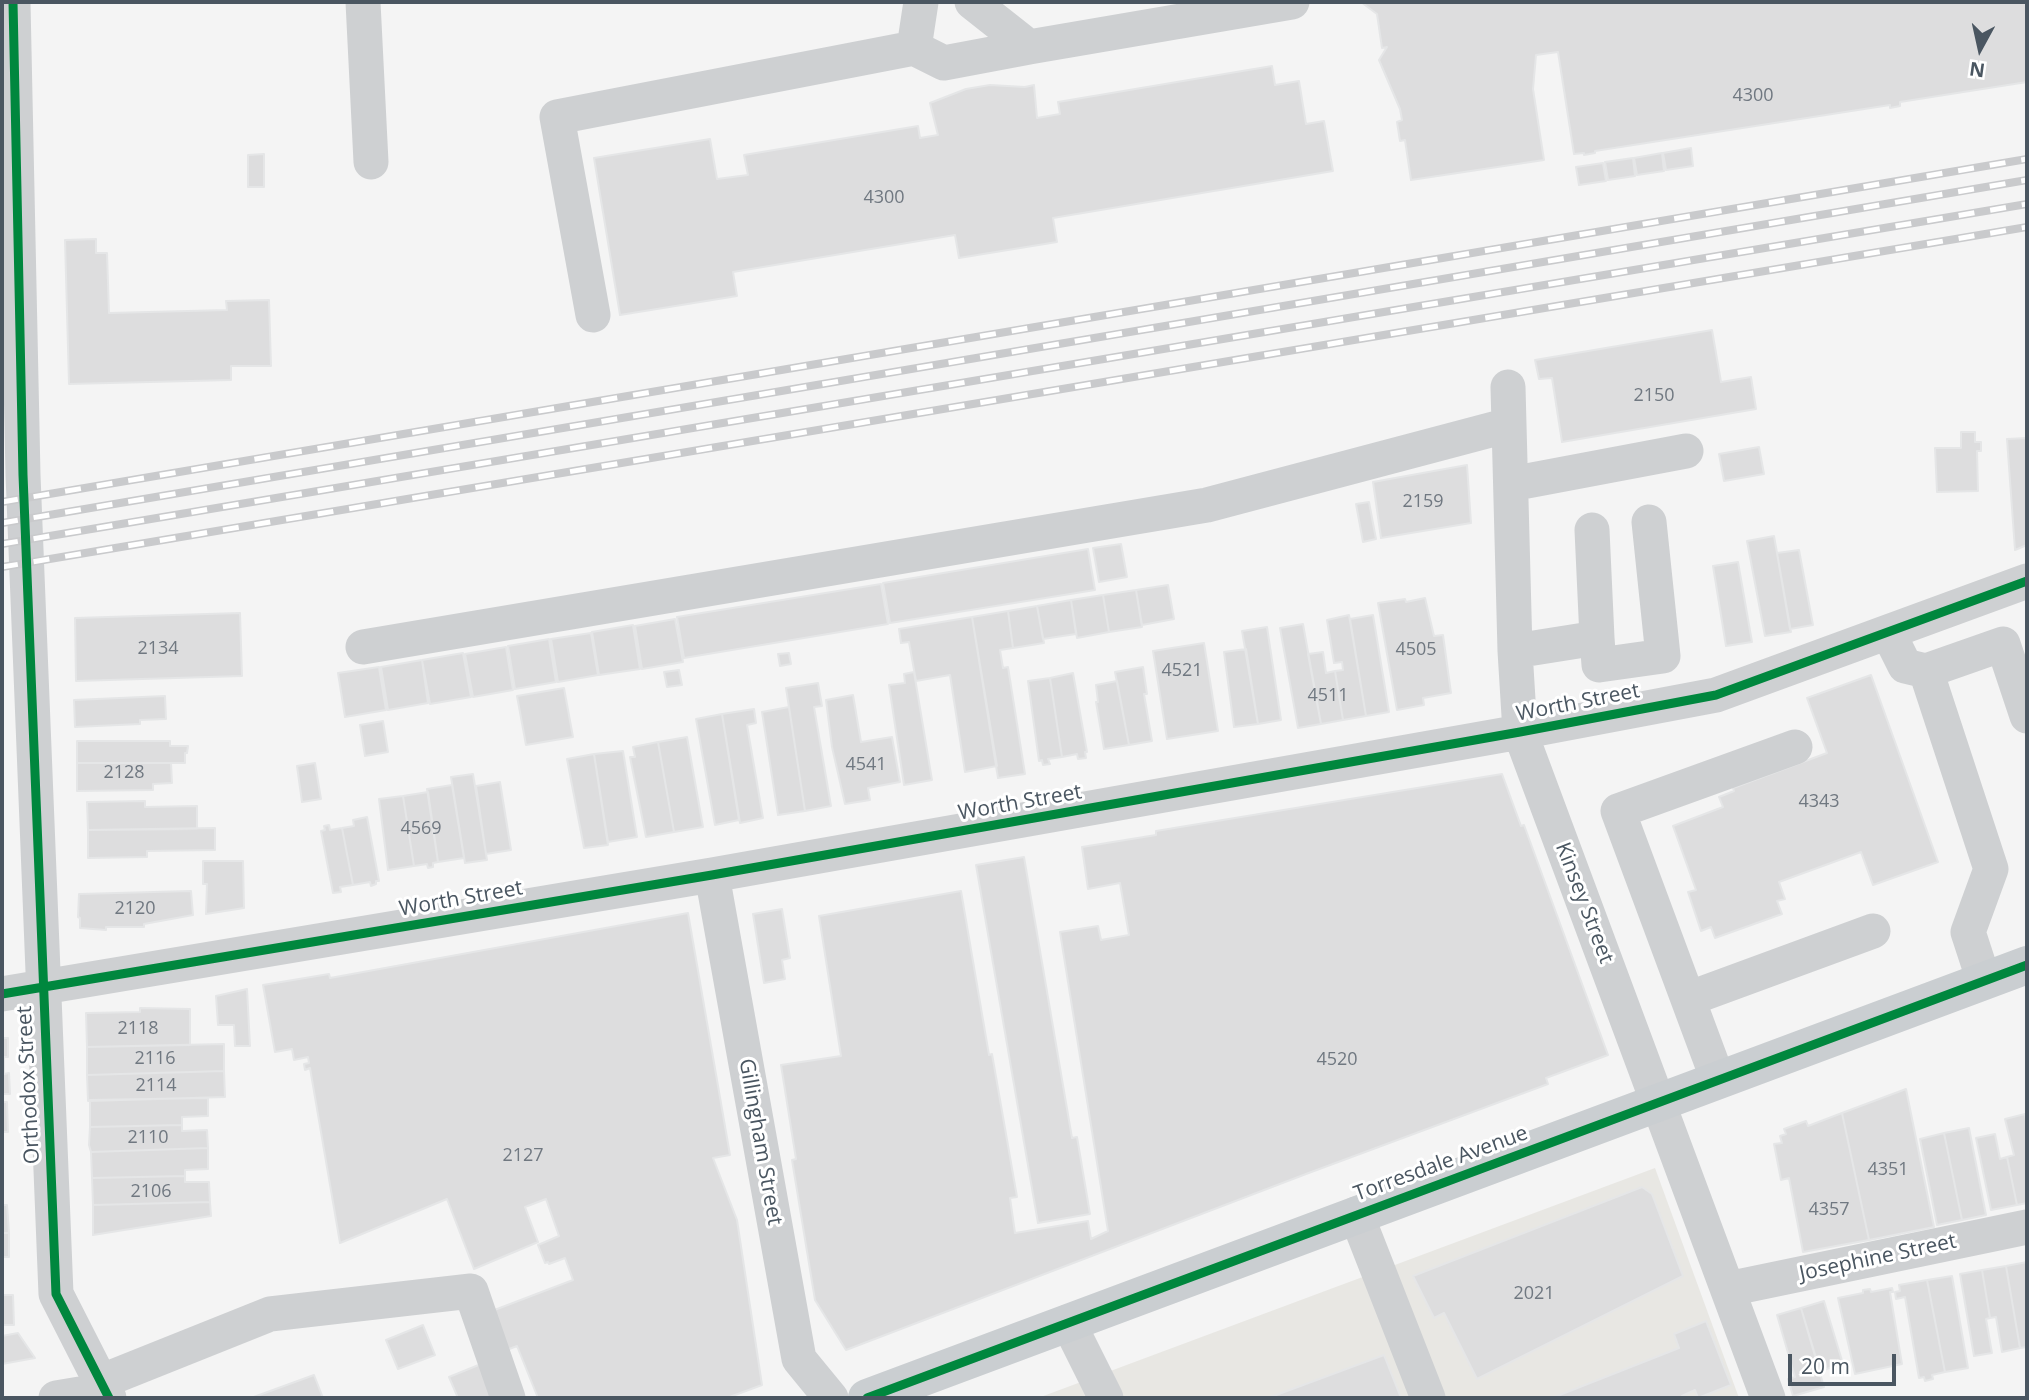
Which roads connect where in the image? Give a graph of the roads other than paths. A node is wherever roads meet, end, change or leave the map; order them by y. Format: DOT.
graph roads {
  1 [pos="13,2"];
  2 [pos="363,2"];
  3 [pos="921,2"];
  4 [pos="972,2"];
  5 [pos="1292,2"];
  6 [pos="1029,47"];
  7 [pos="914,48"];
  8 [pos="371,162"];
  9 [pos="9,194"];
  10 [pos="593,315"];
  11 [pos="1508,387"];
  12 [pos="1509,425"];
  13 [pos="1686,452"];
  14 [pos="1511,484"];
  15 [pos="1649,522"];
  16 [pos="1592,530"];
  17 [pos="2027,581"];
  18 [pos="15,594"];
  19 [pos="1888,632"];
  20 [pos="1597,638"];
  21 [pos="363,647"];
  22 [pos="1516,651"];
  23 [pos="1926,671"];
  24 [pos="2027,716"];
  25 [pos="1520,732"];
  26 [pos="1795,747"];
  27 [pos="712,875"];
  28 [pos="1873,931"];
  29 [pos="2027,965"];
  30 [pos="1983,981"];
  31 [pos="43,987"];
  32 [pos="2,994"];
  33 [pos="1688,999"];
  34 [pos="1718,1080"];
  35 [pos="1659,1102"];
  36 [pos="1356,1214"];
  37 [pos="2027,1227"];
  38 [pos="1728,1289"];
  39 [pos="1068,1322"];
  40 [pos="105,1390"];
  41 [pos="56,1398"];
  42 [pos="508,1398"];
  43 [pos="831,1398"];
  44 [pos="867,1398"];
  45 [pos="1106,1398"];
  46 [pos="1428,1398"];
  47 [pos="1768,1398"];
  1 -- 9 [label="street, Orthodox Street"];
  2 -- 8 [label="street"];
  3 -- 7 [label="street"];
  4 -- 6 [label="street"];
  5 -- 6 [label="street"];
  6 -- 7 [label="street"];
  7 -- 10 [label="street"];
  9 -- 18 [label="street, Orthodox Street"];
  11 -- 12 [label="street, Kinsey Street"];
  12 -- 14 [label="street, Kinsey Street"];
  12 -- 21 [label="street"];
  13 -- 14 [label="street"];
  14 -- 22 [label="street, Kinsey Street"];
  15 -- 20 [label="street"];
  16 -- 20 [label="street"];
  17 -- 19 [label="street, Worth Street"];
  18 -- 31 [label="street, Orthodox Street"];
  19 -- 23 [label="street"];
  19 -- 25 [label="street, Worth Street"];
  20 -- 22 [label="street"];
  22 -- 25 [label="street, Kinsey Street"];
  23 -- 24 [label="street"];
  23 -- 30 [label="street"];
  25 -- 27 [label="street, Worth Street"];
  25 -- 35 [label="street, Kinsey Street"];
  26 -- 33 [label="street"];
  27 -- 31 [label="street, Worth Street"];
  27 -- 43 [label="street, Gillingham Street"];
  28 -- 33 [label="street"];
  29 -- 30 [label="main road, Torresdale Avenue"];
  30 -- 34 [label="main road, Torresdale Avenue"];
  31 -- 32 [label="street, Worth Street"];
  31 -- 40 [label="street, Orthodox Street"];
  33 -- 34 [label="street"];
  34 -- 35 [label="main road, Torresdale Avenue"];
  35 -- 36 [label="main road, Torresdale Avenue"];
  35 -- 38 [label="street, Kinsey Street"];
  36 -- 39 [label="main road, Torresdale Avenue"];
  36 -- 46 [label="street"];
  37 -- 38 [label="street, Josephine Street"];
  38 -- 47 [label="street, Kinsey Street"];
  39 -- 44 [label="main road, Torresdale Avenue"];
  39 -- 45 [label="street"];
  40 -- 41 [label="street"];
  40 -- 42 [label="street"];
}
